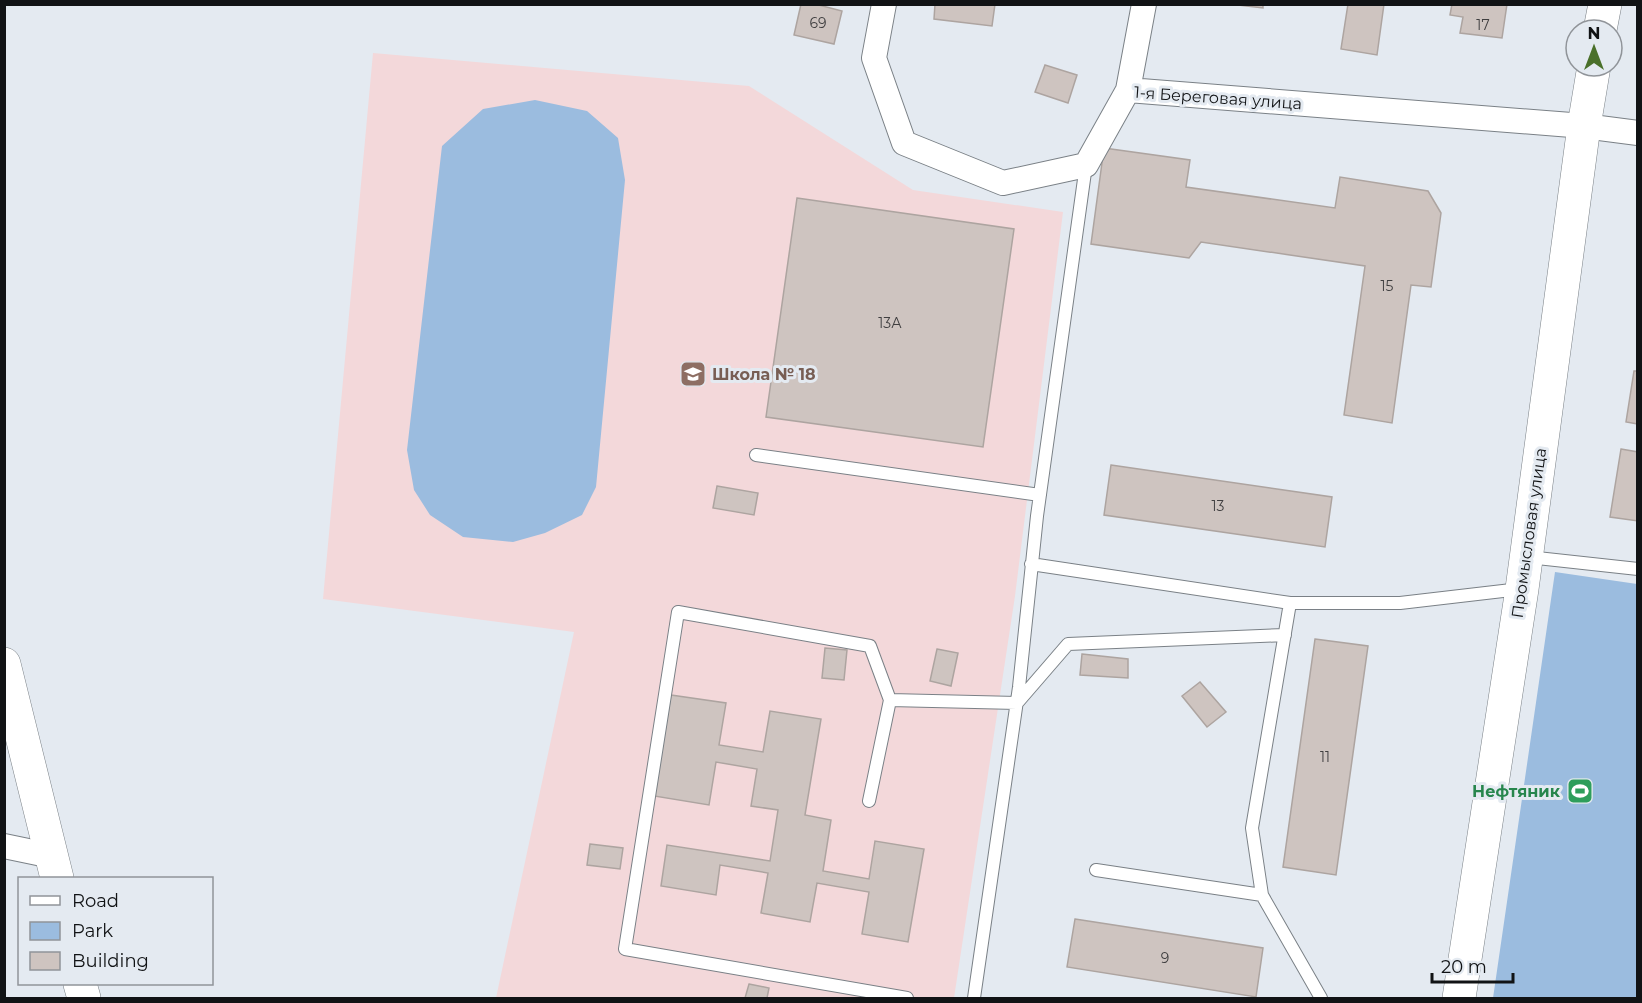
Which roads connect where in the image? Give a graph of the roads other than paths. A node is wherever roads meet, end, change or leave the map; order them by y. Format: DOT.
graph roads {
  1 [pos="884,4"];
  2 [pos="1144,4"];
  3 [pos="1592,78"];
  4 [pos="1128,90"];
  5 [pos="1584,126"];
  6 [pos="1638,133"];
  7 [pos="1086,165"];
  8 [pos="756,455"];
  9 [pos="1040,495"];
  10 [pos="1526,556"];
  11 [pos="1031,564"];
  12 [pos="1638,569"];
  13 [pos="1522,589"];
  14 [pos="1290,603"];
  15 [pos="1285,635"];
  16 [pos="4,664"];
  17 [pos="890,700"];
  18 [pos="1017,702"];
  19 [pos="869,801"];
  20 [pos="4,846"];
  21 [pos="55,867"];
  22 [pos="1096,870"];
  23 [pos="1262,895"];
  24 [pos="907,999"];
  25 [pos="974,999"];
  26 [pos="1321,999"];
  27 [pos="1459,999"];
  1 -- 7 [label="street"];
  2 -- 4 [label="street"];
  3 -- 5 [label="street, Промысловая улица"];
  4 -- 5 [label="street, 1-я Береговая улица"];
  4 -- 7 [label="street, 1-я Береговая улица"];
  5 -- 6 [label="street, 1-я Береговая улица"];
  5 -- 10 [label="street, Промысловая улица"];
  7 -- 9 [label="lane"];
  8 -- 9 [label="lane"];
  9 -- 11 [label="lane"];
  10 -- 12 [label="lane"];
  10 -- 13 [label="street, Промысловая улица"];
  11 -- 14 [label="lane"];
  11 -- 18 [label="lane"];
  13 -- 14 [label="lane"];
  13 -- 27 [label="street, Промысловая улица"];
  14 -- 15 [label="lane"];
  15 -- 18 [label="lane"];
  15 -- 23 [label="lane"];
  16 -- 21 [label="street"];
  17 -- 18 [label="lane"];
  17 -- 19 [label="lane"];
  17 -- 24 [label="lane"];
  18 -- 25 [label="lane"];
  20 -- 21 [label="street"];
  22 -- 23 [label="lane"];
  23 -- 26 [label="lane"];
}
